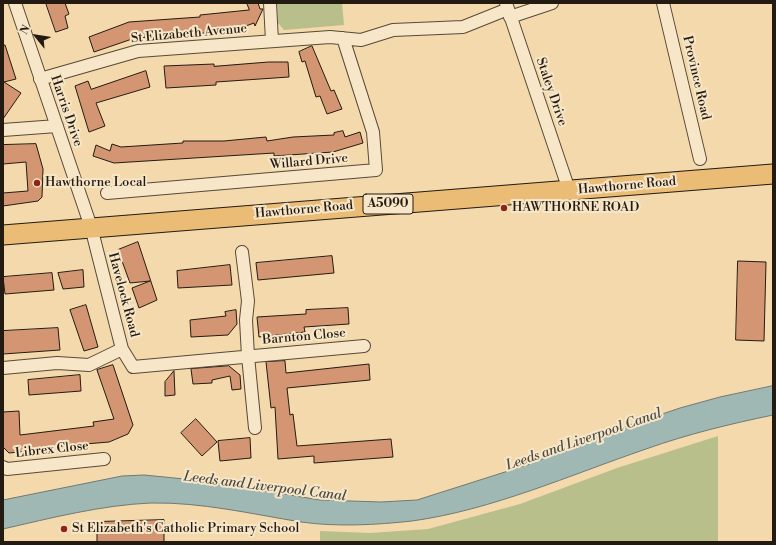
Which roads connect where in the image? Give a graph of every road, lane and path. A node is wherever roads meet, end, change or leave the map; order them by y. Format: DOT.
graph roads {
  1 [pos="15,3"];
  2 [pos="270,3"];
  3 [pos="552,3"];
  4 [pos="664,3"];
  5 [pos="508,10"];
  6 [pos="343,38"];
  7 [pos="272,41"];
  8 [pos="40,79"];
  9 [pos="56,126"];
  10 [pos="3,130"];
  11 [pos="700,159"];
  12 [pos="773,174"];
  13 [pos="569,190"];
  14 [pos="107,193"];
  15 [pos="91,228"];
  16 [pos="3,235"];
  17 [pos="242,252"];
  18 [pos="364,346"];
  19 [pos="122,349"];
  20 [pos="248,356"];
  21 [pos="133,367"];
  22 [pos="3,368"];
  23 [pos="255,428"];
  24 [pos="104,459"];
  25 [pos="3,467"];
  1 -- 8 [label="street, Harris Drive"];
  2 -- 7 [label="street"];
  3 -- 5 [label="street, St Elizabeth Avenue"];
  4 -- 11 [label="street, Province Road"];
  5 -- 6 [label="street, St Elizabeth Avenue"];
  5 -- 13 [label="street, Staley Drive"];
  6 -- 7 [label="street, St Elizabeth Avenue"];
  6 -- 14 [label="street, Willard Drive"];
  7 -- 8 [label="street, St Elizabeth Avenue"];
  8 -- 9 [label="street, Harris Drive"];
  9 -- 10 [label="street"];
  9 -- 15 [label="street, Harris Drive"];
  12 -- 13 [label="main road, Hawthorne Road / A5090"];
  13 -- 15 [label="main road, Hawthorne Road / A5090"];
  15 -- 16 [label="main road, Hawthorne Road / A5090"];
  15 -- 19 [label="street, Havelock Road"];
  17 -- 20 [label="street, Barnton Close"];
  18 -- 20 [label="street, Barnton Close"];
  19 -- 21 [label="street, Havelock Road"];
  19 -- 22 [label="street"];
  20 -- 21 [label="street, Barnton Close"];
  20 -- 23 [label="street, Barnton Close"];
  24 -- 25 [label="street, Librex Close"];
}
